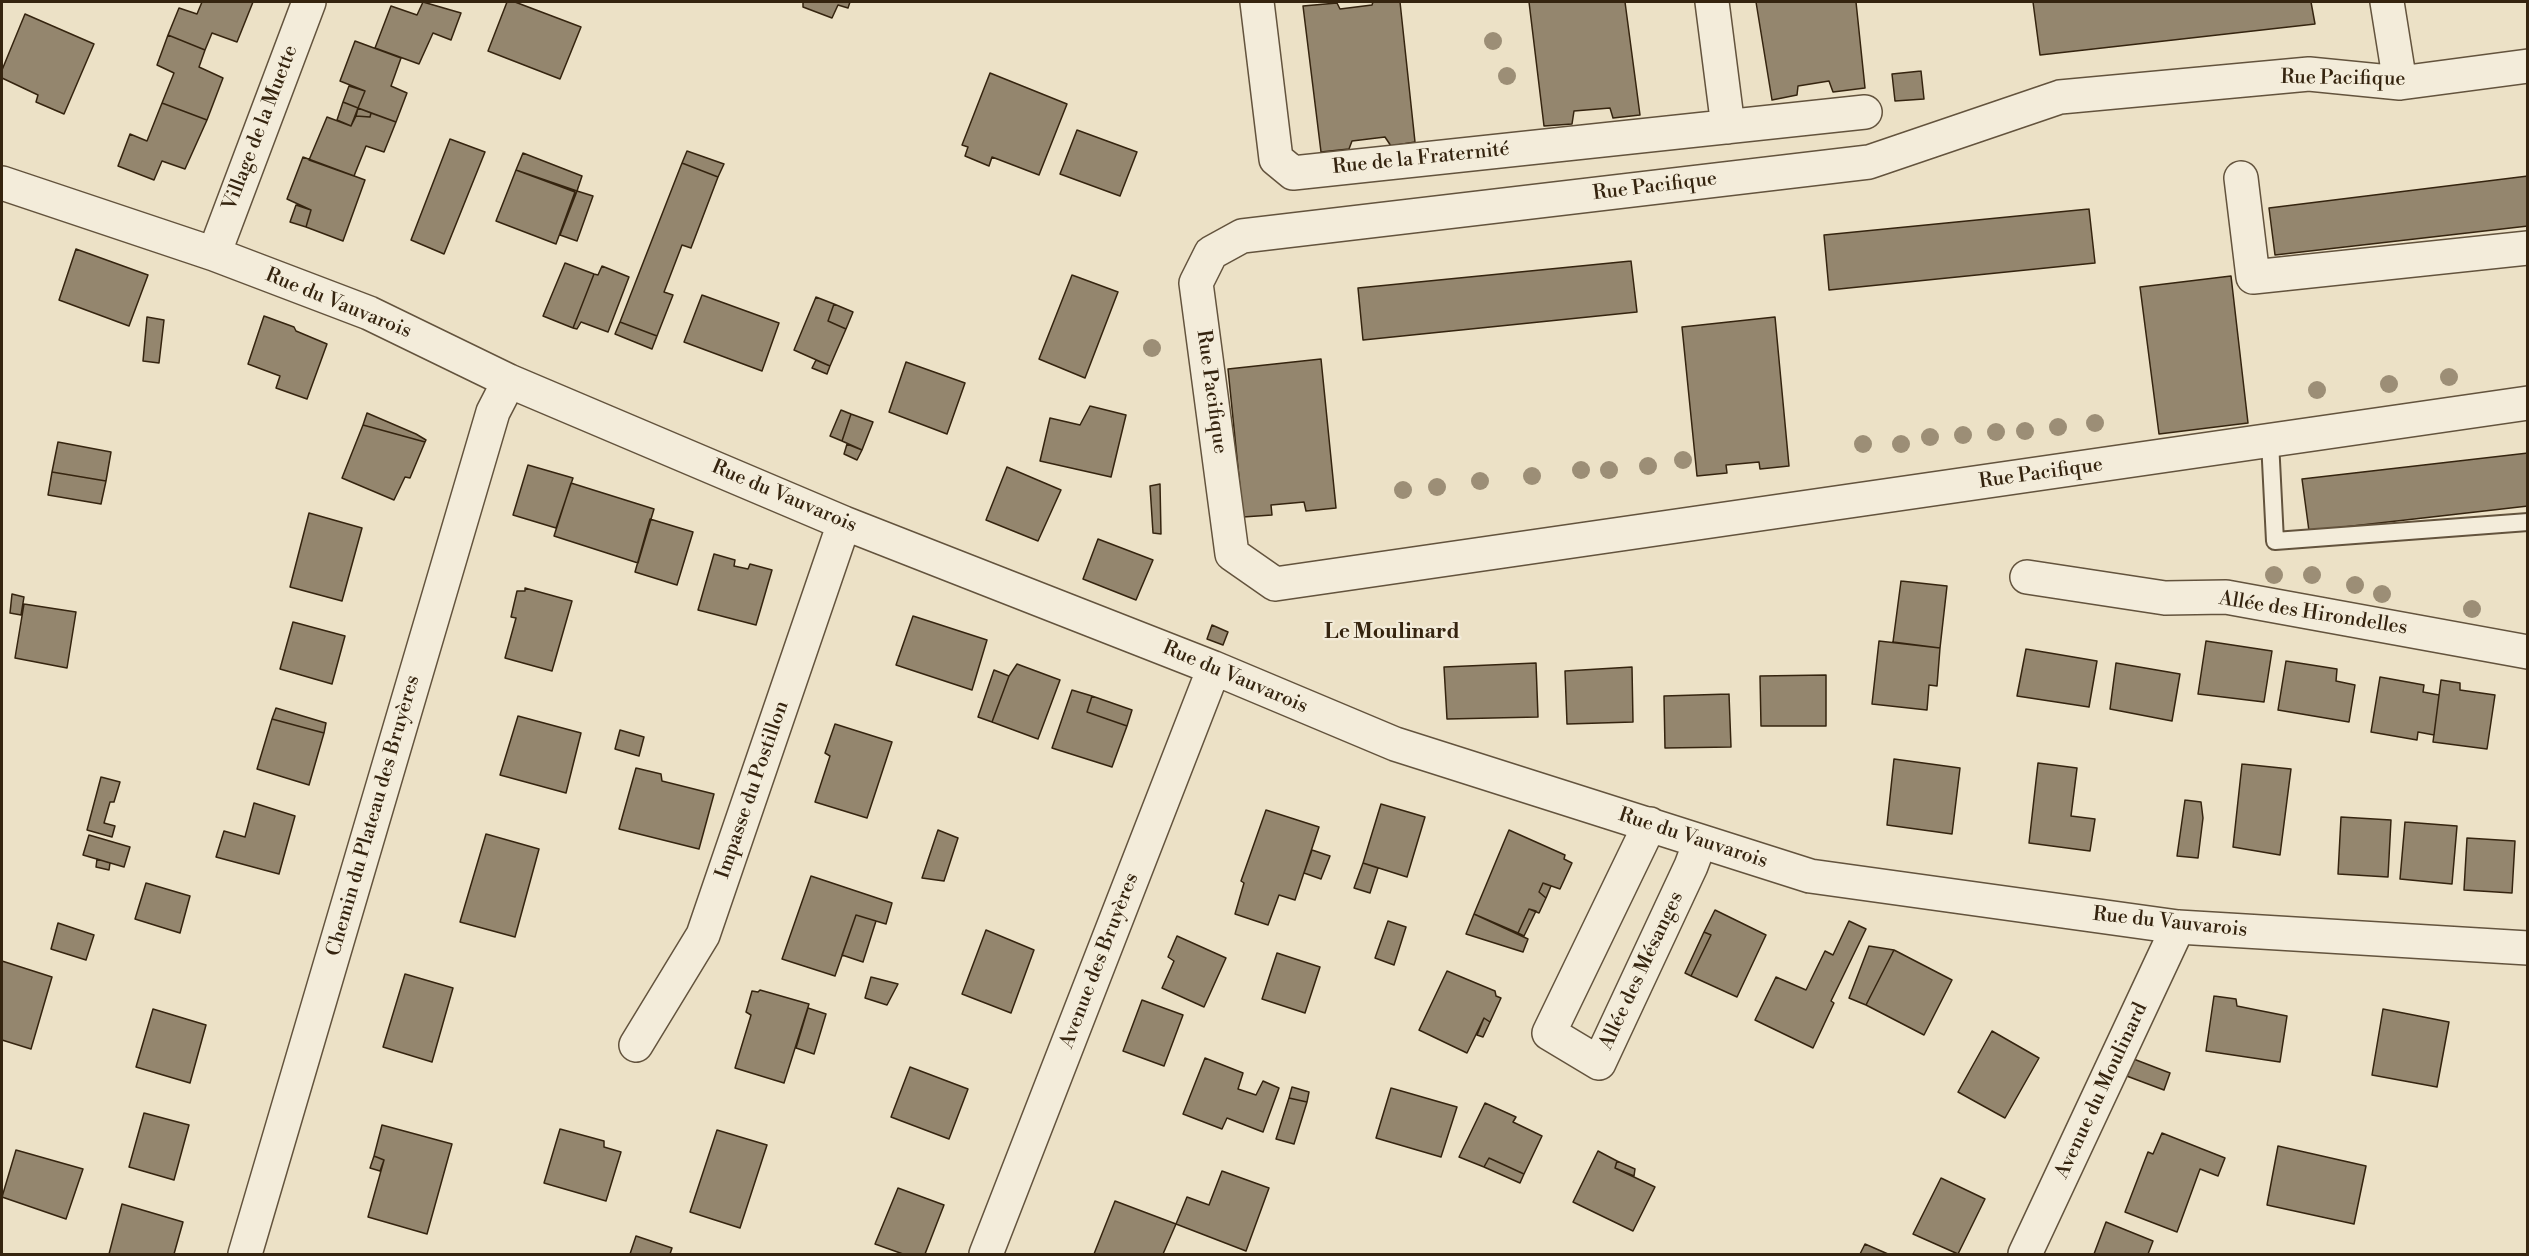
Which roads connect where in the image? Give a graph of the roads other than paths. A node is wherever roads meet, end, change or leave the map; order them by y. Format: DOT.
graph roads {
  1 [pos="309,2"];
  2 [pos="1257,2"];
  3 [pos="1712,2"];
  4 [pos="2387,2"];
  5 [pos="2528,66"];
  6 [pos="2400,82"];
  7 [pos="1865,112"];
  8 [pos="1728,127"];
  9 [pos="2241,178"];
  10 [pos="2,183"];
  11 [pos="2528,248"];
  12 [pos="214,254"];
  13 [pos="509,381"];
  14 [pos="2528,403"];
  15 [pos="2270,441"];
  16 [pos="2528,522"];
  17 [pos="844,523"];
  18 [pos="2027,577"];
  19 [pos="2528,651"];
  20 [pos="1215,668"];
  21 [pos="1650,824"];
  22 [pos="1700,842"];
  23 [pos="2178,927"];
  24 [pos="2528,948"];
  25 [pos="636,1045"];
  26 [pos="245,1254"];
  27 [pos="986,1254"];
  28 [pos="2025,1254"];
  1 -- 12 [label="street, Village de la Muette"];
  2 -- 8 [label="street, Rue de la Fraternité"];
  3 -- 8 [label="street"];
  4 -- 6 [label="street"];
  5 -- 6 [label="street, Rue Pacifique"];
  6 -- 15 [label="street, Rue Pacifique"];
  7 -- 8 [label="street, Rue de la Fraternité"];
  9 -- 11 [label="street"];
  10 -- 12 [label="street, Rue du Vauvarois"];
  12 -- 13 [label="street, Rue du Vauvarois"];
  13 -- 17 [label="street, Rue du Vauvarois"];
  13 -- 26 [label="street, Chemin du Plateau des Bruyères"];
  14 -- 15 [label="street, Rue Pacifique"];
  15 -- 16 [label="lane"];
  17 -- 20 [label="street, Rue du Vauvarois"];
  17 -- 25 [label="street, Impasse du Postillon"];
  18 -- 19 [label="street, Allée des Hirondelles"];
  20 -- 21 [label="street, Rue du Vauvarois"];
  20 -- 27 [label="street, Avenue des Bruyères"];
  21 -- 22 [label="street, Rue du Vauvarois"];
  21 -- 22 [label="street, Allée des Mésanges"];
  22 -- 23 [label="street, Rue du Vauvarois"];
  23 -- 24 [label="street, Rue du Vauvarois"];
  23 -- 28 [label="street, Avenue du Moulinard"];
}
